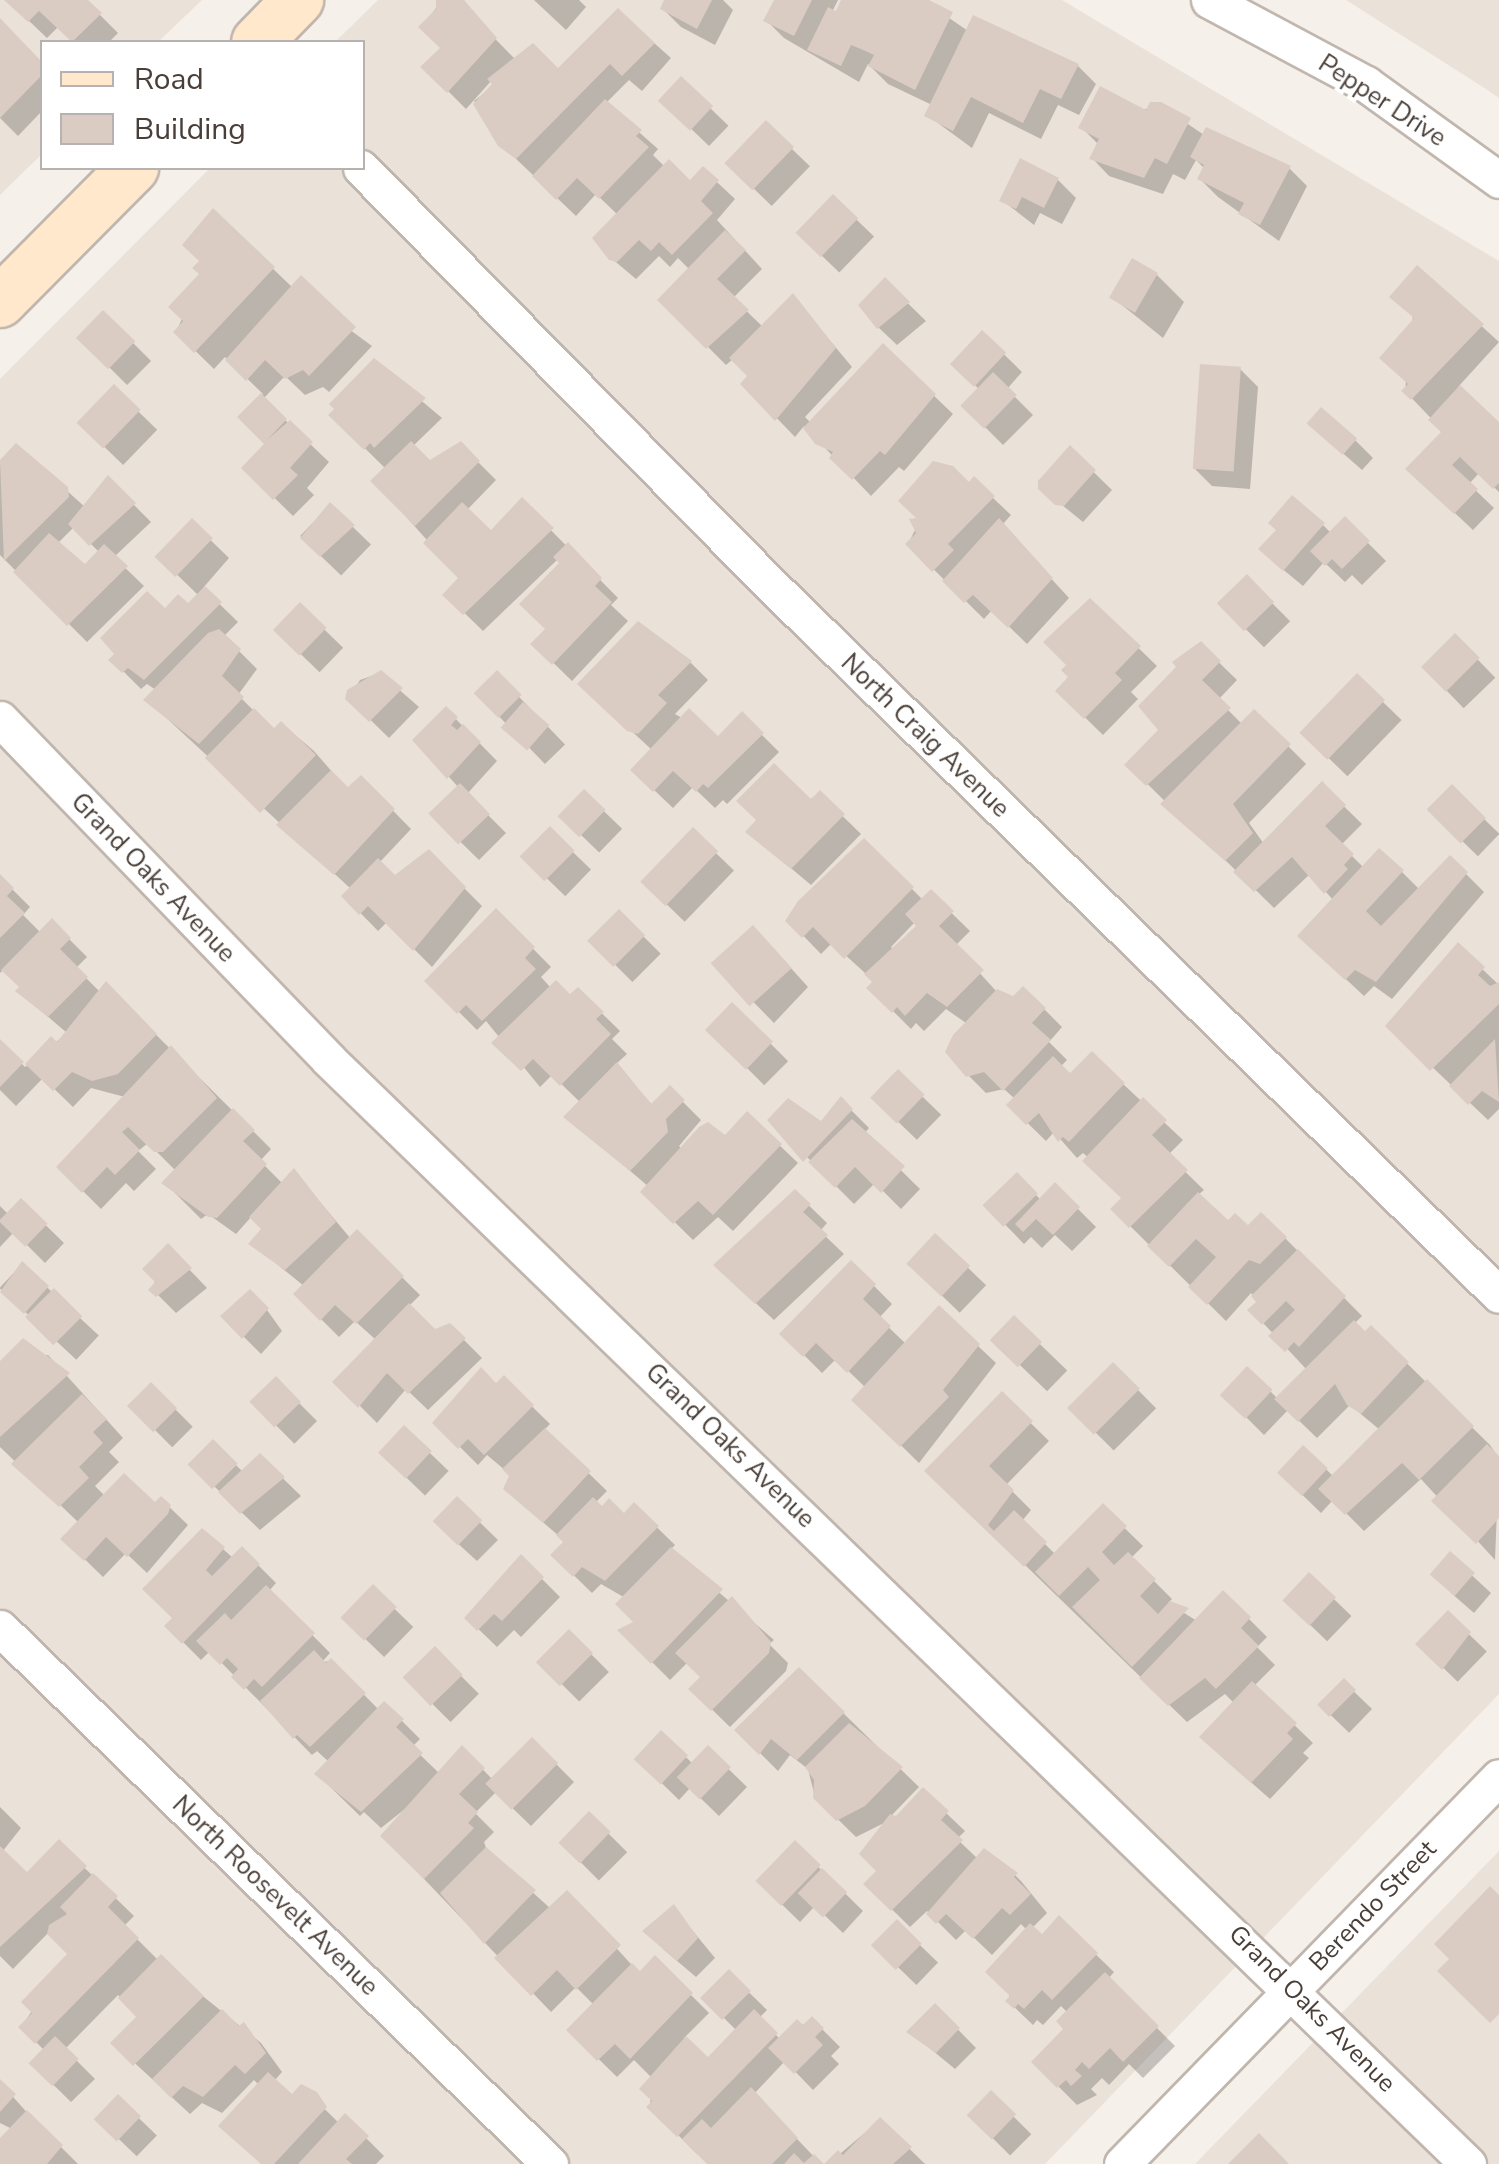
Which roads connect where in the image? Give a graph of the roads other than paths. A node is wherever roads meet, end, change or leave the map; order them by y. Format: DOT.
graph roads {
  1 [pos="298,0"];
  2 [pos="1209,0"];
  3 [pos="259,40"];
  4 [pos="131,170"];
  5 [pos="363,170"];
  6 [pos="1499,180"];
  7 [pos="0,302"];
  8 [pos="0,719"];
  9 [pos="1499,1295"];
  10 [pos="0,1628"];
  11 [pos="1499,1777"];
  12 [pos="1292,1988"];
  13 [pos="550,2164"];
  14 [pos="1122,2164"];
  15 [pos="1468,2164"];
  1 -- 3 [label="street"];
  2 -- 6 [label="street, Pepper Drive"];
  4 -- 7 [label="street"];
  5 -- 9 [label="street, North Craig Avenue"];
  8 -- 12 [label="street, Grand Oaks Avenue"];
  10 -- 13 [label="street, North Roosevelt Avenue"];
  11 -- 12 [label="street, Berendo Street"];
  12 -- 14 [label="street, Berendo Street"];
  12 -- 15 [label="street, Grand Oaks Avenue"];
}
